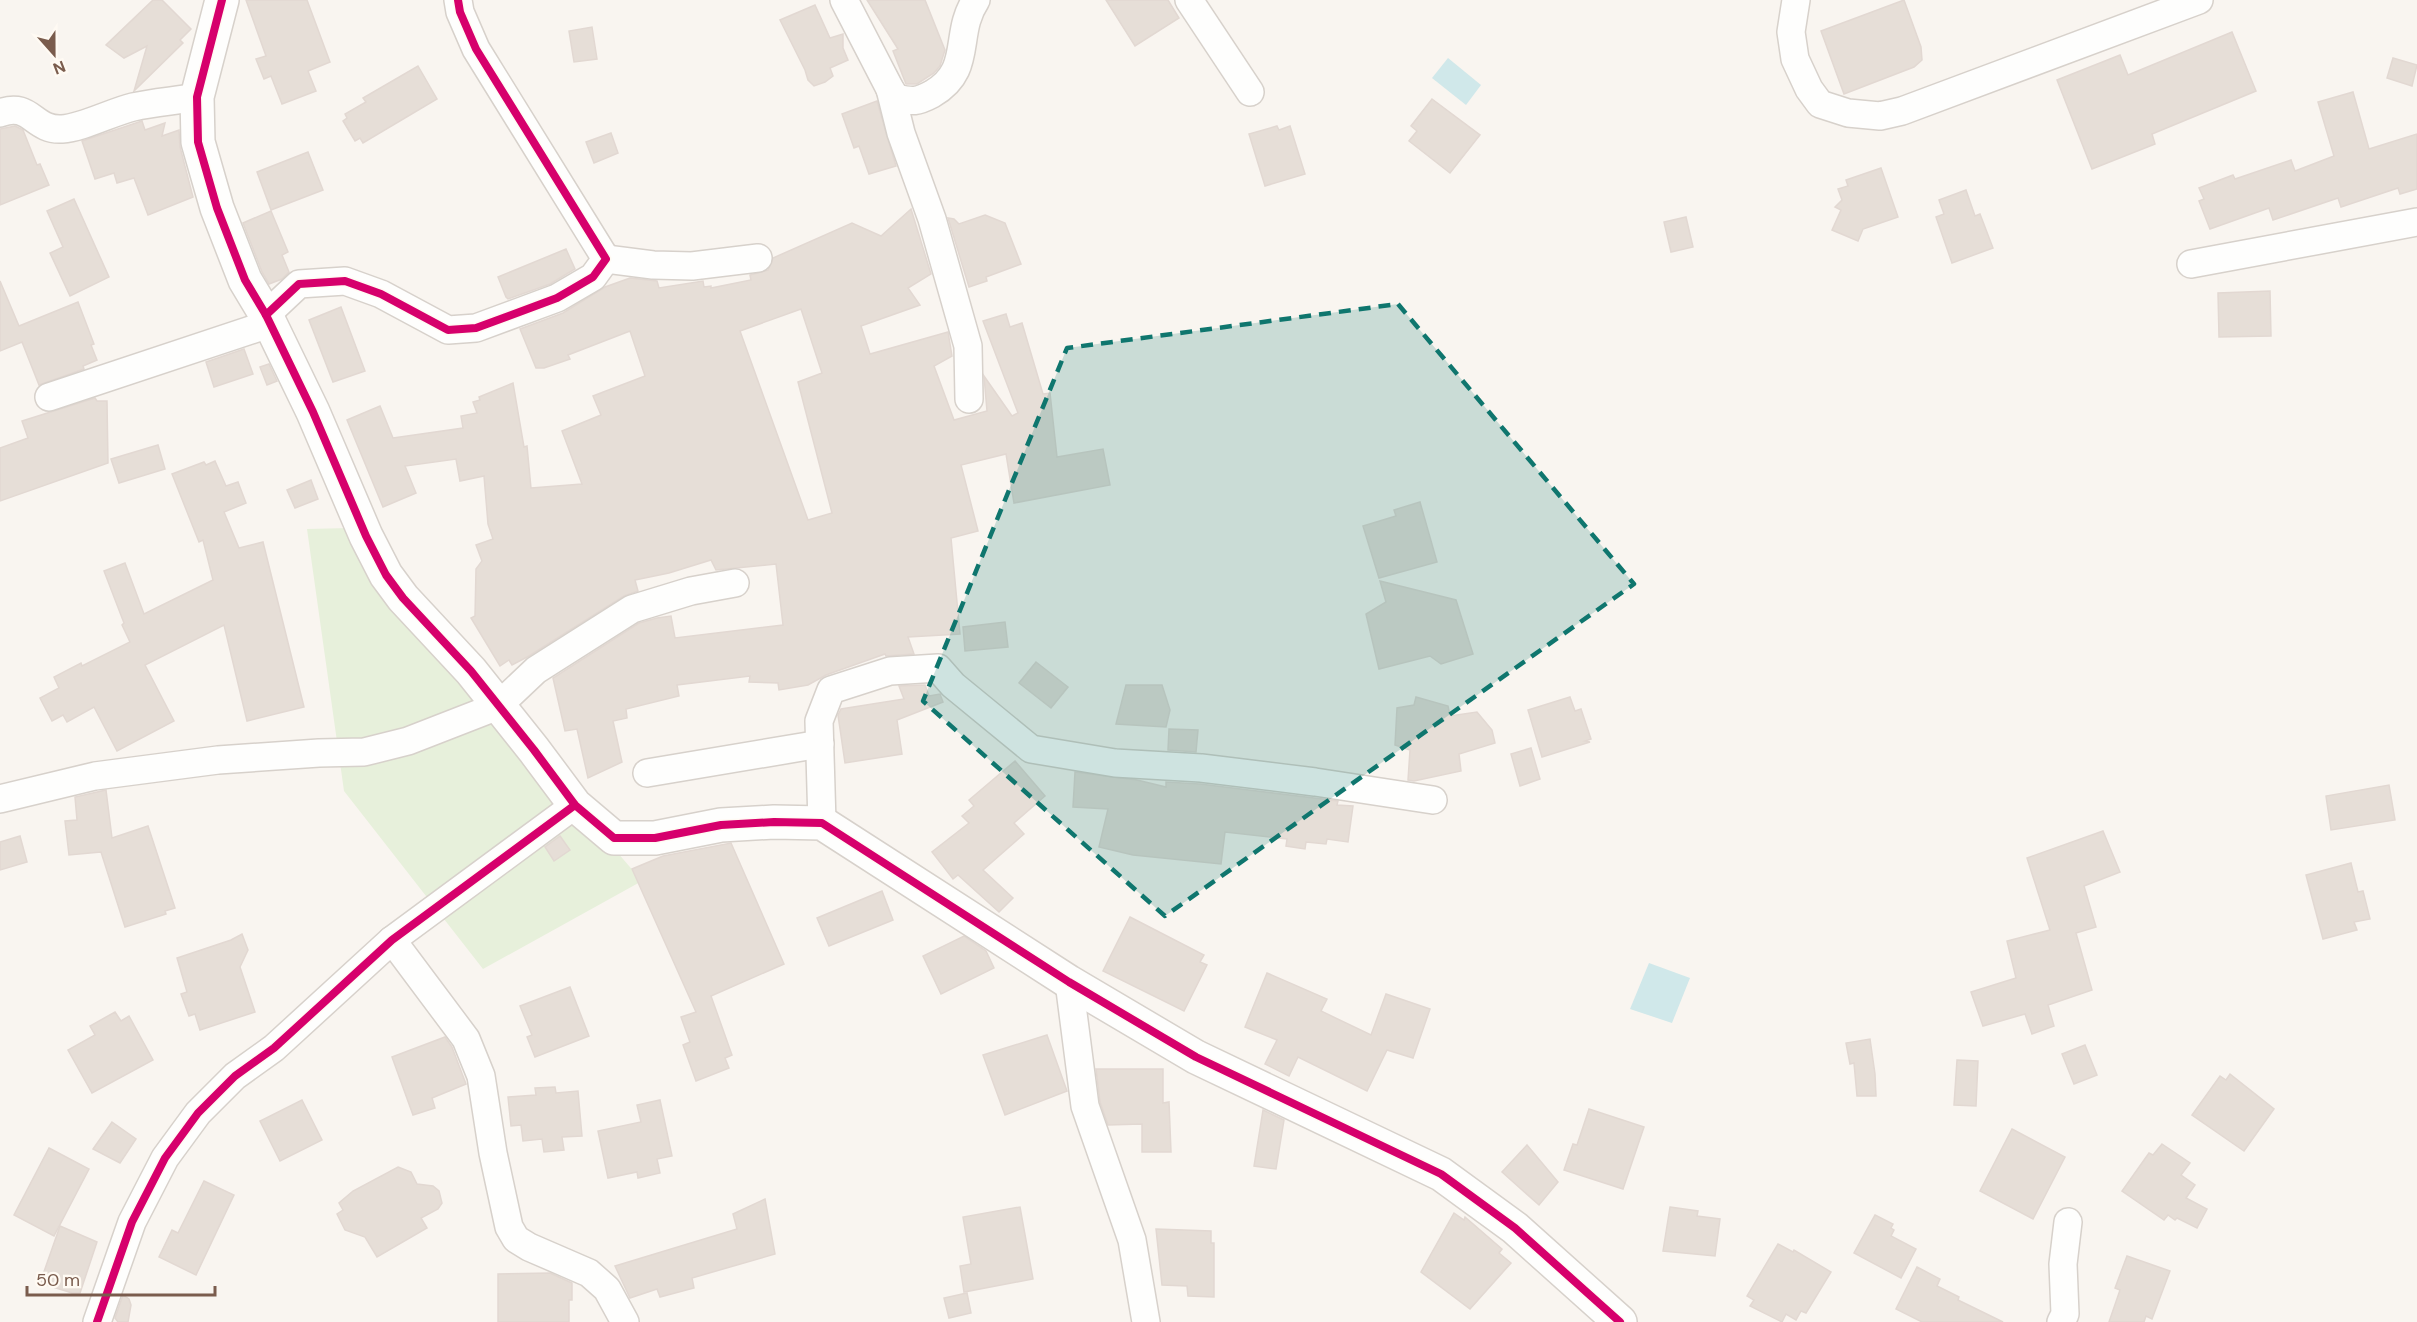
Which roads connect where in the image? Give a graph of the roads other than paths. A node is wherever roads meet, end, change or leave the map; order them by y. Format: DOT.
graph roads {
  1 [pos="222,0"];
  2 [pos="458,0"];
  3 [pos="844,0"];
  4 [pos="976,0"];
  5 [pos="1189,0"];
  6 [pos="1796,0"];
  7 [pos="2199,0"];
  8 [pos="890,89"];
  9 [pos="1250,92"];
  10 [pos="197,97"];
  11 [pos="0,113"];
  12 [pos="2417,222"];
  13 [pos="758,258"];
  14 [pos="606,259"];
  15 [pos="2191,264"];
  16 [pos="267,319"];
  17 [pos="49,397"];
  18 [pos="969,399"];
  19 [pos="735,583"];
  20 [pos="498,706"];
  21 [pos="820,744"];
  22 [pos="647,773"];
  23 [pos="0,799"];
  24 [pos="1433,800"];
  25 [pos="575,805"];
  26 [pos="822,823"];
  27 [pos="392,940"];
  28 [pos="1069,982"];
  29 [pos="2068,1222"];
  30 [pos="97,1322"];
  31 [pos="625,1322"];
  32 [pos="1146,1322"];
  33 [pos="1620,1322"];
  34 [pos="2061,1322"];
  1 -- 10 [label="street"];
  2 -- 14 [label="street"];
  3 -- 8 [label="street"];
  4 -- 8 [label="street"];
  5 -- 9 [label="street"];
  6 -- 7 [label="street"];
  8 -- 18 [label="street"];
  10 -- 11 [label="street"];
  10 -- 16 [label="street"];
  12 -- 15 [label="street"];
  13 -- 14 [label="street"];
  14 -- 16 [label="street"];
  16 -- 17 [label="street"];
  16 -- 20 [label="street"];
  19 -- 20 [label="street"];
  20 -- 23 [label="street"];
  20 -- 25 [label="street"];
  21 -- 22 [label="street"];
  21 -- 24 [label="street"];
  21 -- 26 [label="street"];
  25 -- 26 [label="street"];
  25 -- 27 [label="street"];
  26 -- 28 [label="street"];
  27 -- 30 [label="street"];
  27 -- 31 [label="street"];
  28 -- 32 [label="street"];
  28 -- 33 [label="street"];
  29 -- 34 [label="street"];
}
